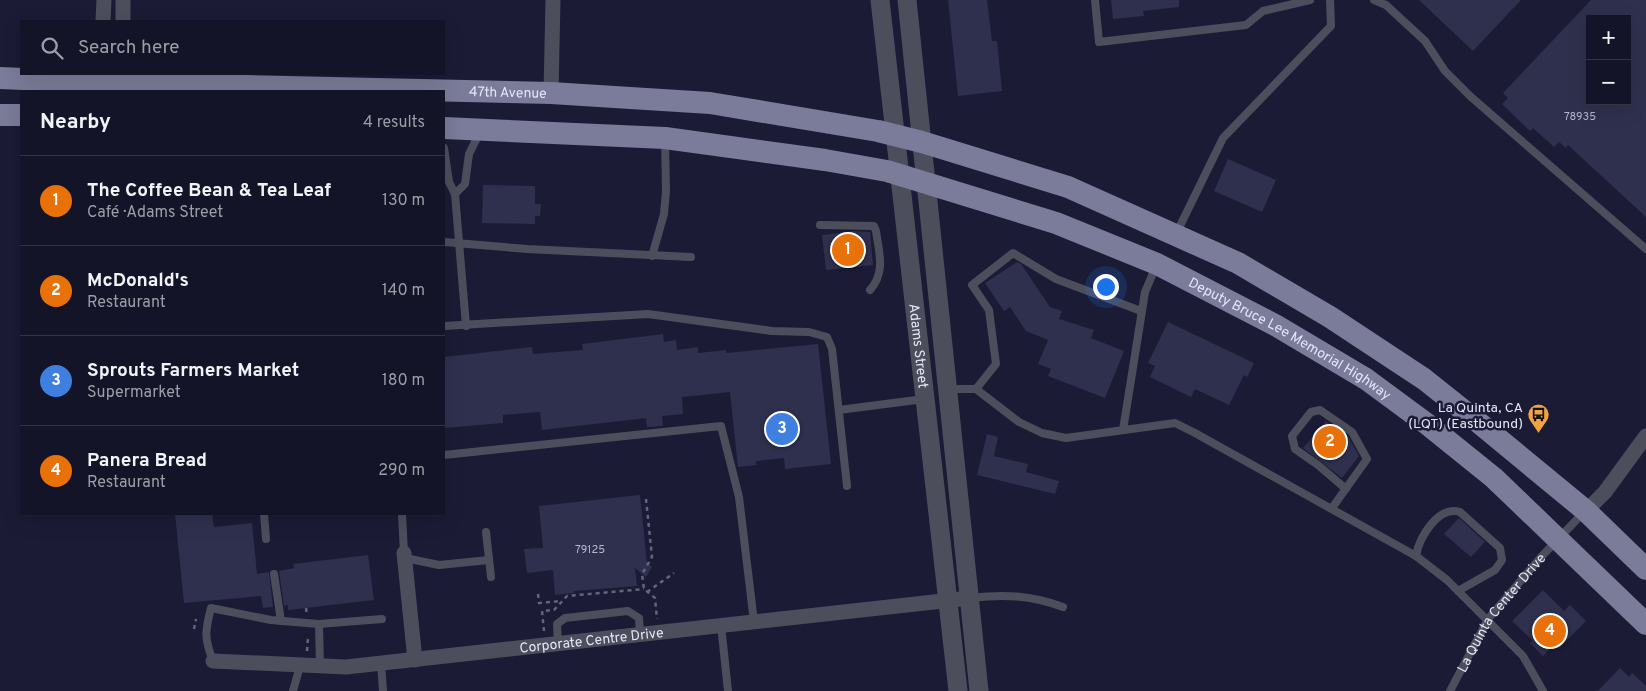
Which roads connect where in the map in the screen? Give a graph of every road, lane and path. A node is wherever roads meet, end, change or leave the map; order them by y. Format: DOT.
graph roads {
  1 [pos="104,0"];
  2 [pos="123,0"];
  3 [pos="553,0"];
  4 [pos="880,0"];
  5 [pos="907,0"];
  6 [pos="1095,0"];
  7 [pos="1310,0"];
  8 [pos="1330,0"];
  9 [pos="1374,0"];
  10 [pos="104,20"];
  11 [pos="123,20"];
  12 [pos="0,78"];
  13 [pos="113,80"];
  14 [pos="551,93"];
  15 [pos="0,115"];
  16 [pos="20,115"];
  17 [pos="445,128"];
  18 [pos="481,130"];
  19 [pos="894,135"];
  20 [pos="665,138"];
  21 [pos="922,142"];
  22 [pos="445,155"];
  23 [pos="899,174"];
  24 [pos="926,182"];
  25 [pos="455,194"];
  26 [pos="820,225"];
  27 [pos="1176,234"];
  28 [pos="445,242"];
  29 [pos="458,242"];
  30 [pos="1646,250"];
  31 [pos="652,256"];
  32 [pos="691,257"];
  33 [pos="1157,264"];
  34 [pos="870,290"];
  35 [pos="1141,311"];
  36 [pos="445,326"];
  37 [pos="466,326"];
  38 [pos="948,389"];
  39 [pos="976,389"];
  40 [pos="926,399"];
  41 [pos="839,410"];
  42 [pos="1123,430"];
  43 [pos="1646,436"];
  44 [pos="445,455"];
  45 [pos="848,486"];
  46 [pos="1346,490"];
  47 [pos="646,500"];
  48 [pos="1332,508"];
  49 [pos="1586,511"];
  50 [pos="264,515"];
  51 [pos="402,515"];
  52 [pos="486,532"];
  53 [pos="266,539"];
  54 [pos="1558,540"];
  55 [pos="404,555"];
  56 [pos="1416,556"];
  57 [pos="489,560"];
  58 [pos="641,565"];
  59 [pos="645,569"];
  60 [pos="1646,569"];
  61 [pos="674,573"];
  62 [pos="274,574"];
  63 [pos="491,577"];
  64 [pos="644,589"];
  65 [pos="1458,591"];
  66 [pos="647,592"];
  67 [pos="538,594"];
  68 [pos="970,598"];
  69 [pos="949,600"];
  70 [pos="562,601"];
  71 [pos="1063,607"];
  72 [pos="196,619"];
  73 [pos="382,619"];
  74 [pos="1488,619"];
  75 [pos="657,620"];
  76 [pos="281,621"];
  77 [pos="754,622"];
  78 [pos="319,624"];
  79 [pos="1646,624"];
  80 [pos="721,625"];
  81 [pos="194,630"];
  82 [pos="308,633"];
  83 [pos="544,633"];
  84 [pos="640,634"];
  85 [pos="558,644"];
  86 [pos="307,651"];
  87 [pos="416,660"];
  88 [pos="213,661"];
  89 [pos="381,663"];
  90 [pos="300,666"];
  91 [pos="320,667"];
  92 [pos="294,691"];
  93 [pos="383,691"];
  94 [pos="728,691"];
  95 [pos="958,691"];
  96 [pos="979,691"];
  97 [pos="1450,691"];
  98 [pos="1544,691"];
  1 -- 10 [label="street"];
  2 -- 11 [label="street"];
  3 -- 14 [label="street"];
  4 -- 19 [label="street, Adams Street"];
  5 -- 21 [label="street, Adams Street"];
  6 -- 7 [label="lane"];
  8 -- 27 [label="lane"];
  9 -- 30 [label="lane"];
  12 -- 13 [label="main road, 47th Avenue"];
  13 -- 14 [label="main road, 47th Avenue"];
  14 -- 19 [label="main road, 47th Avenue"];
  15 -- 16 [label="main road"];
  17 -- 18 [label="main road"];
  18 -- 20 [label="main road"];
  18 -- 25 [label="lane"];
  19 -- 21 [label="main road, 47th Avenue"];
  19 -- 23 [label="street, Adams Street"];
  20 -- 23 [label="main road"];
  20 -- 31 [label="lane"];
  21 -- 24 [label="street, Adams Street"];
  21 -- 27 [label="main road"];
  22 -- 25 [label="lane"];
  23 -- 24 [label="main road"];
  23 -- 40 [label="street, Adams Street"];
  24 -- 33 [label="main road, Deputy Bruce Lee Memorial Highway"];
  24 -- 38 [label="street, Adams Street"];
  25 -- 29 [label="lane"];
  26 -- 34 [label="lane"];
  27 -- 49 [label="main road"];
  28 -- 29 [label="lane"];
  29 -- 31 [label="lane"];
  29 -- 37 [label="lane"];
  31 -- 32 [label="lane"];
  33 -- 35 [label="lane"];
  33 -- 54 [label="main road, Deputy Bruce Lee Memorial Highway"];
  35 -- 39 [label="lane"];
  35 -- 42 [label="lane"];
  36 -- 37 [label="lane"];
  37 -- 41 [label="lane"];
  38 -- 39 [label="lane"];
  38 -- 68 [label="street, Adams Street"];
  39 -- 42 [label="lane"];
  40 -- 41 [label="lane"];
  40 -- 69 [label="street, Adams Street"];
  41 -- 45 [label="lane"];
  42 -- 48 [label="lane"];
  43 -- 49 [label="street"];
  44 -- 77 [label="lane"];
  46 -- 46 [label="lane"];
  46 -- 48 [label="lane"];
  47 -- 59 [label="path"];
  48 -- 56 [label="lane"];
  49 -- 54 [label="lane, La Quinta Center Drive"];
  49 -- 60 [label="main road"];
  50 -- 53 [label="lane"];
  51 -- 55 [label="lane"];
  52 -- 57 [label="lane"];
  54 -- 74 [label="lane, La Quinta Center Drive"];
  54 -- 79 [label="main road, Deputy Bruce Lee Memorial Highway"];
  55 -- 57 [label="lane"];
  55 -- 87 [label="street"];
  56 -- 65 [label="lane"];
  56 -- 65 [label="lane"];
  57 -- 63 [label="lane"];
  58 -- 59 [label="path"];
  59 -- 64 [label="path"];
  61 -- 66 [label="path"];
  62 -- 76 [label="lane"];
  64 -- 66 [label="path"];
  64 -- 70 [label="path"];
  65 -- 74 [label="lane"];
  66 -- 75 [label="path"];
  67 -- 70 [label="path"];
  68 -- 69 [label="street, Corporate Centre Drive"];
  68 -- 71 [label="lane"];
  68 -- 96 [label="street, Adams Street"];
  69 -- 77 [label="street, Corporate Centre Drive"];
  69 -- 95 [label="street, Adams Street"];
  70 -- 83 [label="path"];
  72 -- 81 [label="path"];
  73 -- 78 [label="lane"];
  74 -- 97 [label="lane, La Quinta Center Drive"];
  74 -- 98 [label="lane"];
  76 -- 78 [label="lane"];
  76 -- 88 [label="lane"];
  77 -- 80 [label="street, Corporate Centre Drive"];
  78 -- 91 [label="lane"];
  80 -- 84 [label="street, Corporate Centre Drive"];
  80 -- 94 [label="lane"];
  82 -- 86 [label="path"];
  84 -- 85 [label="street, Corporate Centre Drive"];
  84 -- 85 [label="lane"];
  85 -- 87 [label="street, Corporate Centre Drive"];
  87 -- 89 [label="street, Corporate Centre Drive"];
  88 -- 90 [label="street, Corporate Centre Drive"];
  89 -- 91 [label="street, Corporate Centre Drive"];
  89 -- 93 [label="lane"];
  90 -- 91 [label="street, Corporate Centre Drive"];
  90 -- 92 [label="lane"];
}
